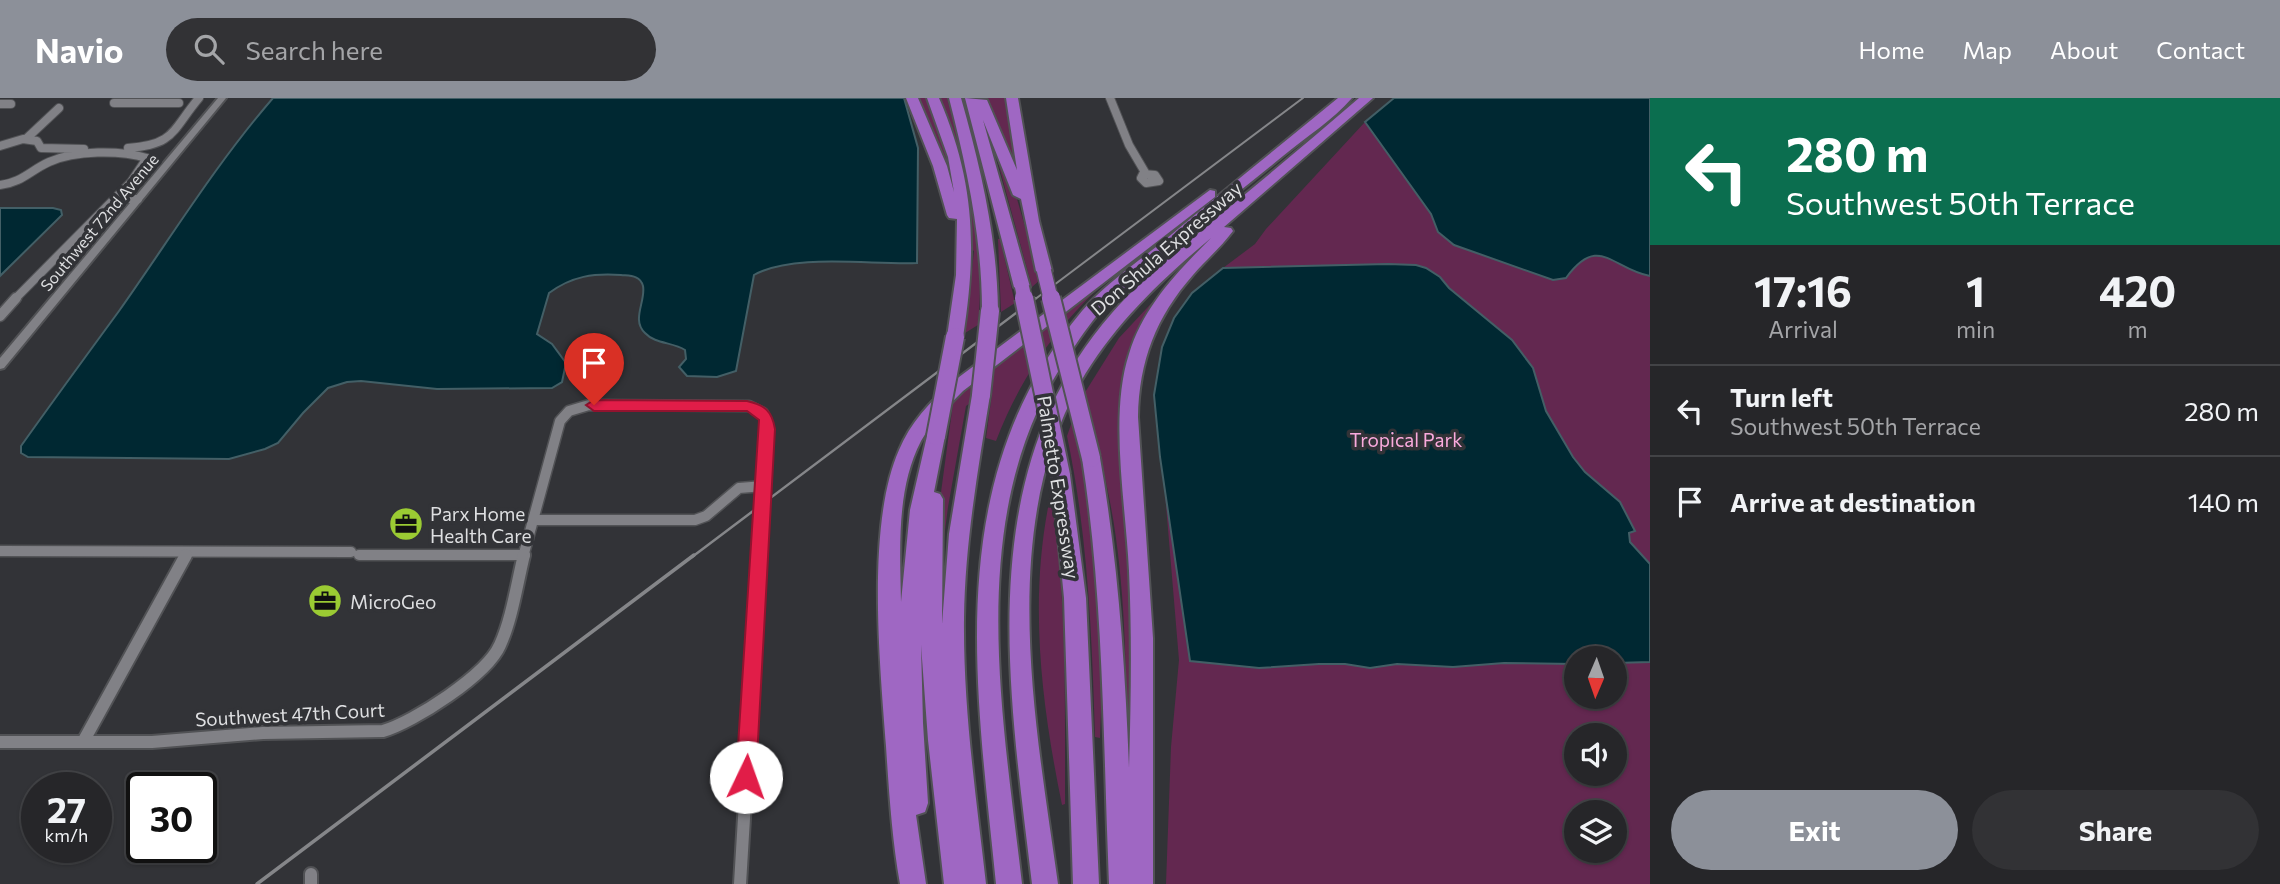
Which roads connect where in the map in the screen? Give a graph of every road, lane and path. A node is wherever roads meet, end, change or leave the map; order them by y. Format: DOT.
graph roads {
  1 [pos="187,98"];
  2 [pos="199,98"];
  3 [pos="222,98"];
  4 [pos="912,98"];
  5 [pos="933,98"];
  6 [pos="955,98"];
  7 [pos="971,98"];
  8 [pos="981,98"];
  9 [pos="1012,98"];
  10 [pos="1110,98"];
  11 [pos="1346,98"];
  12 [pos="1367,98"];
  13 [pos="114,103"];
  14 [pos="179,103"];
  15 [pos="0,104"];
  16 [pos="11,104"];
  17 [pos="59,108"];
  18 [pos="185,113"];
  19 [pos="921,121"];
  20 [pos="27,138"];
  21 [pos="0,146"];
  22 [pos="1257,170"];
  23 [pos="1146,174"];
  24 [pos="0,185"];
  25 [pos="114,199"];
  26 [pos="138,199"];
  27 [pos="1246,201"];
  28 [pos="1032,221"];
  29 [pos="961,294"];
  30 [pos="0,316"];
  31 [pos="0,365"];
  32 [pos="935,443"];
  33 [pos="764,486"];
  34 [pos="534,520"];
  35 [pos="0,551"];
  36 [pos="188,552"];
  37 [pos="525,555"];
  38 [pos="0,742"];
  39 [pos="83,742"];
  40 [pos="740,884"];
  41 [pos="913,884"];
  42 [pos="919,884"];
  43 [pos="957,884"];
  44 [pos="973,884"];
  45 [pos="1009,884"];
  46 [pos="1045,884"];
  47 [pos="1086,884"];
  48 [pos="1122,884"];
  49 [pos="1140,884"];
  1 -- 14 [label="street"];
  2 -- 18 [label="street"];
  3 -- 26 [label="street, Southwest 72nd Avenue"];
  4 -- 19 [label="highway"];
  5 -- 29 [label="highway"];
  6 -- 44 [label="highway, bridge"];
  7 -- 47 [label="highway, Palmetto Expressway, bridge"];
  8 -- 28 [label="highway"];
  9 -- 28 [label="highway"];
  10 -- 23 [label="street"];
  11 -- 22 [label="highway, Don Shula Expressway"];
  12 -- 27 [label="highway, Don Shula Expressway"];
  13 -- 14 [label="street"];
  14 -- 18 [label="street"];
  15 -- 16 [label="street"];
  17 -- 20 [label="street"];
  18 -- 20 [label="street"];
  19 -- 29 [label="highway"];
  20 -- 21 [label="street"];
  22 -- 41 [label="highway"];
  22 -- 45 [label="highway, Don Shula Expressway"];
  24 -- 25 [label="street"];
  25 -- 26 [label="street"];
  25 -- 30 [label="street"];
  26 -- 31 [label="street, Southwest 72nd Avenue"];
  27 -- 46 [label="highway, Don Shula Expressway"];
  27 -- 49 [label="highway"];
  28 -- 48 [label="highway, bridge"];
  29 -- 32 [label="highway, bridge"];
  32 -- 42 [label="highway"];
  32 -- 43 [label="highway"];
  33 -- 34 [label="street"];
  33 -- 34 [label="street, Southwest 47th Court"];
  33 -- 40 [label="street"];
  34 -- 37 [label="street, Southwest 47th Court"];
  35 -- 36 [label="street"];
  36 -- 37 [label="street"];
  36 -- 39 [label="street"];
  37 -- 39 [label="street, Southwest 47th Court"];
  38 -- 39 [label="street, Southwest 47th Court"];
}
